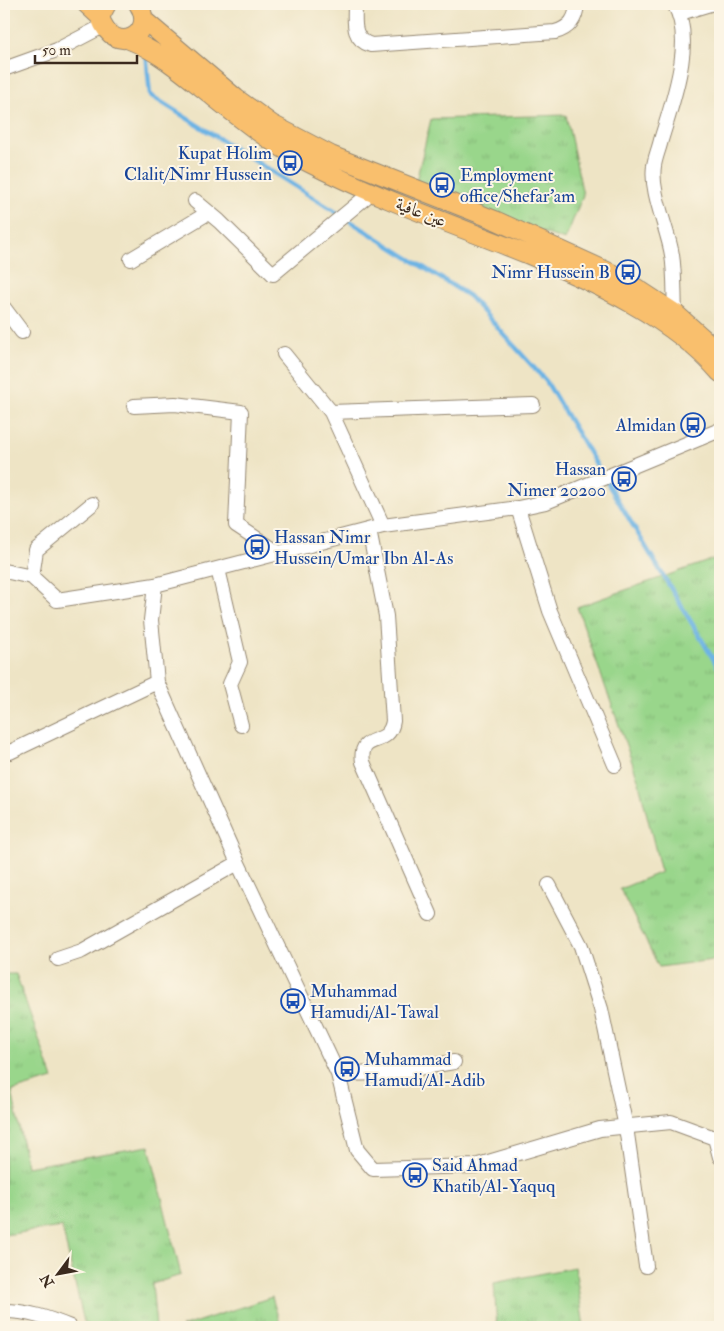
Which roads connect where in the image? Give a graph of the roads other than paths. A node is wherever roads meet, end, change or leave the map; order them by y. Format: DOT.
graph roads {
  1 [pos="86,4"];
  2 [pos="355,4"];
  3 [pos="577,4"];
  4 [pos="710,4"];
  5 [pos="677,8"];
  6 [pos="141,12"];
  7 [pos="103,16"];
  8 [pos="127,39"];
  9 [pos="4,69"];
  10 [pos="372,192"];
  11 [pos="195,200"];
  12 [pos="208,213"];
  13 [pos="131,259"];
  14 [pos="4,308"];
  15 [pos="675,312"];
  16 [pos="22,332"];
  17 [pos="284,354"];
  18 [pos="720,354"];
  19 [pos="720,373"];
  20 [pos="533,405"];
  21 [pos="134,406"];
  22 [pos="331,412"];
  23 [pos="720,430"];
  24 [pos="92,504"];
  25 [pos="518,508"];
  26 [pos="383,526"];
  27 [pos="369,530"];
  28 [pos="280,554"];
  29 [pos="218,569"];
  30 [pos="4,571"];
  31 [pos="32,577"];
  32 [pos="155,585"];
  33 [pos="157,682"];
  34 [pos="241,725"];
  35 [pos="10,752"];
  36 [pos="615,765"];
  37 [pos="238,863"];
  38 [pos="549,885"];
  39 [pos="430,914"];
  40 [pos="58,959"];
  41 [pos="454,1062"];
  42 [pos="338,1074"];
  43 [pos="626,1127"];
  44 [pos="718,1139"];
  45 [pos="720,1157"];
  46 [pos="646,1266"];
  47 [pos="4,1310"];
  48 [pos="70,1327"];
  1 -- 7 [label="main road"];
  2 -- 3 [label="street"];
  4 -- 5 [label="street"];
  5 -- 15 [label="street"];
  6 -- 8 [label="main road"];
  6 -- 15 [label="main road, عين عافية"];
  7 -- 8 [label="main road, عين عافية"];
  7 -- 9 [label="street"];
  8 -- 10 [label="main road, عين عافية"];
  10 -- 12 [label="street"];
  10 -- 19 [label="main road, عين عافية"];
  11 -- 12 [label="street"];
  12 -- 13 [label="street"];
  14 -- 16 [label="street"];
  15 -- 18 [label="main road, عين عافية"];
  17 -- 22 [label="street"];
  20 -- 22 [label="street"];
  21 -- 28 [label="street"];
  22 -- 26 [label="street"];
  23 -- 25 [label="street"];
  24 -- 31 [label="street"];
  25 -- 26 [label="street"];
  25 -- 36 [label="street"];
  26 -- 27 [label="street"];
  27 -- 28 [label="street"];
  27 -- 39 [label="street"];
  28 -- 29 [label="street"];
  29 -- 32 [label="street"];
  29 -- 34 [label="street"];
  30 -- 31 [label="street"];
  31 -- 32 [label="street"];
  32 -- 33 [label="street"];
  33 -- 35 [label="street"];
  33 -- 37 [label="street"];
  37 -- 40 [label="street"];
  37 -- 42 [label="street"];
  38 -- 43 [label="street"];
  41 -- 42 [label="street"];
  42 -- 43 [label="street"];
  43 -- 44 [label="street"];
  43 -- 46 [label="street"];
  44 -- 45 [label="street"];
  47 -- 48 [label="street"];
}
